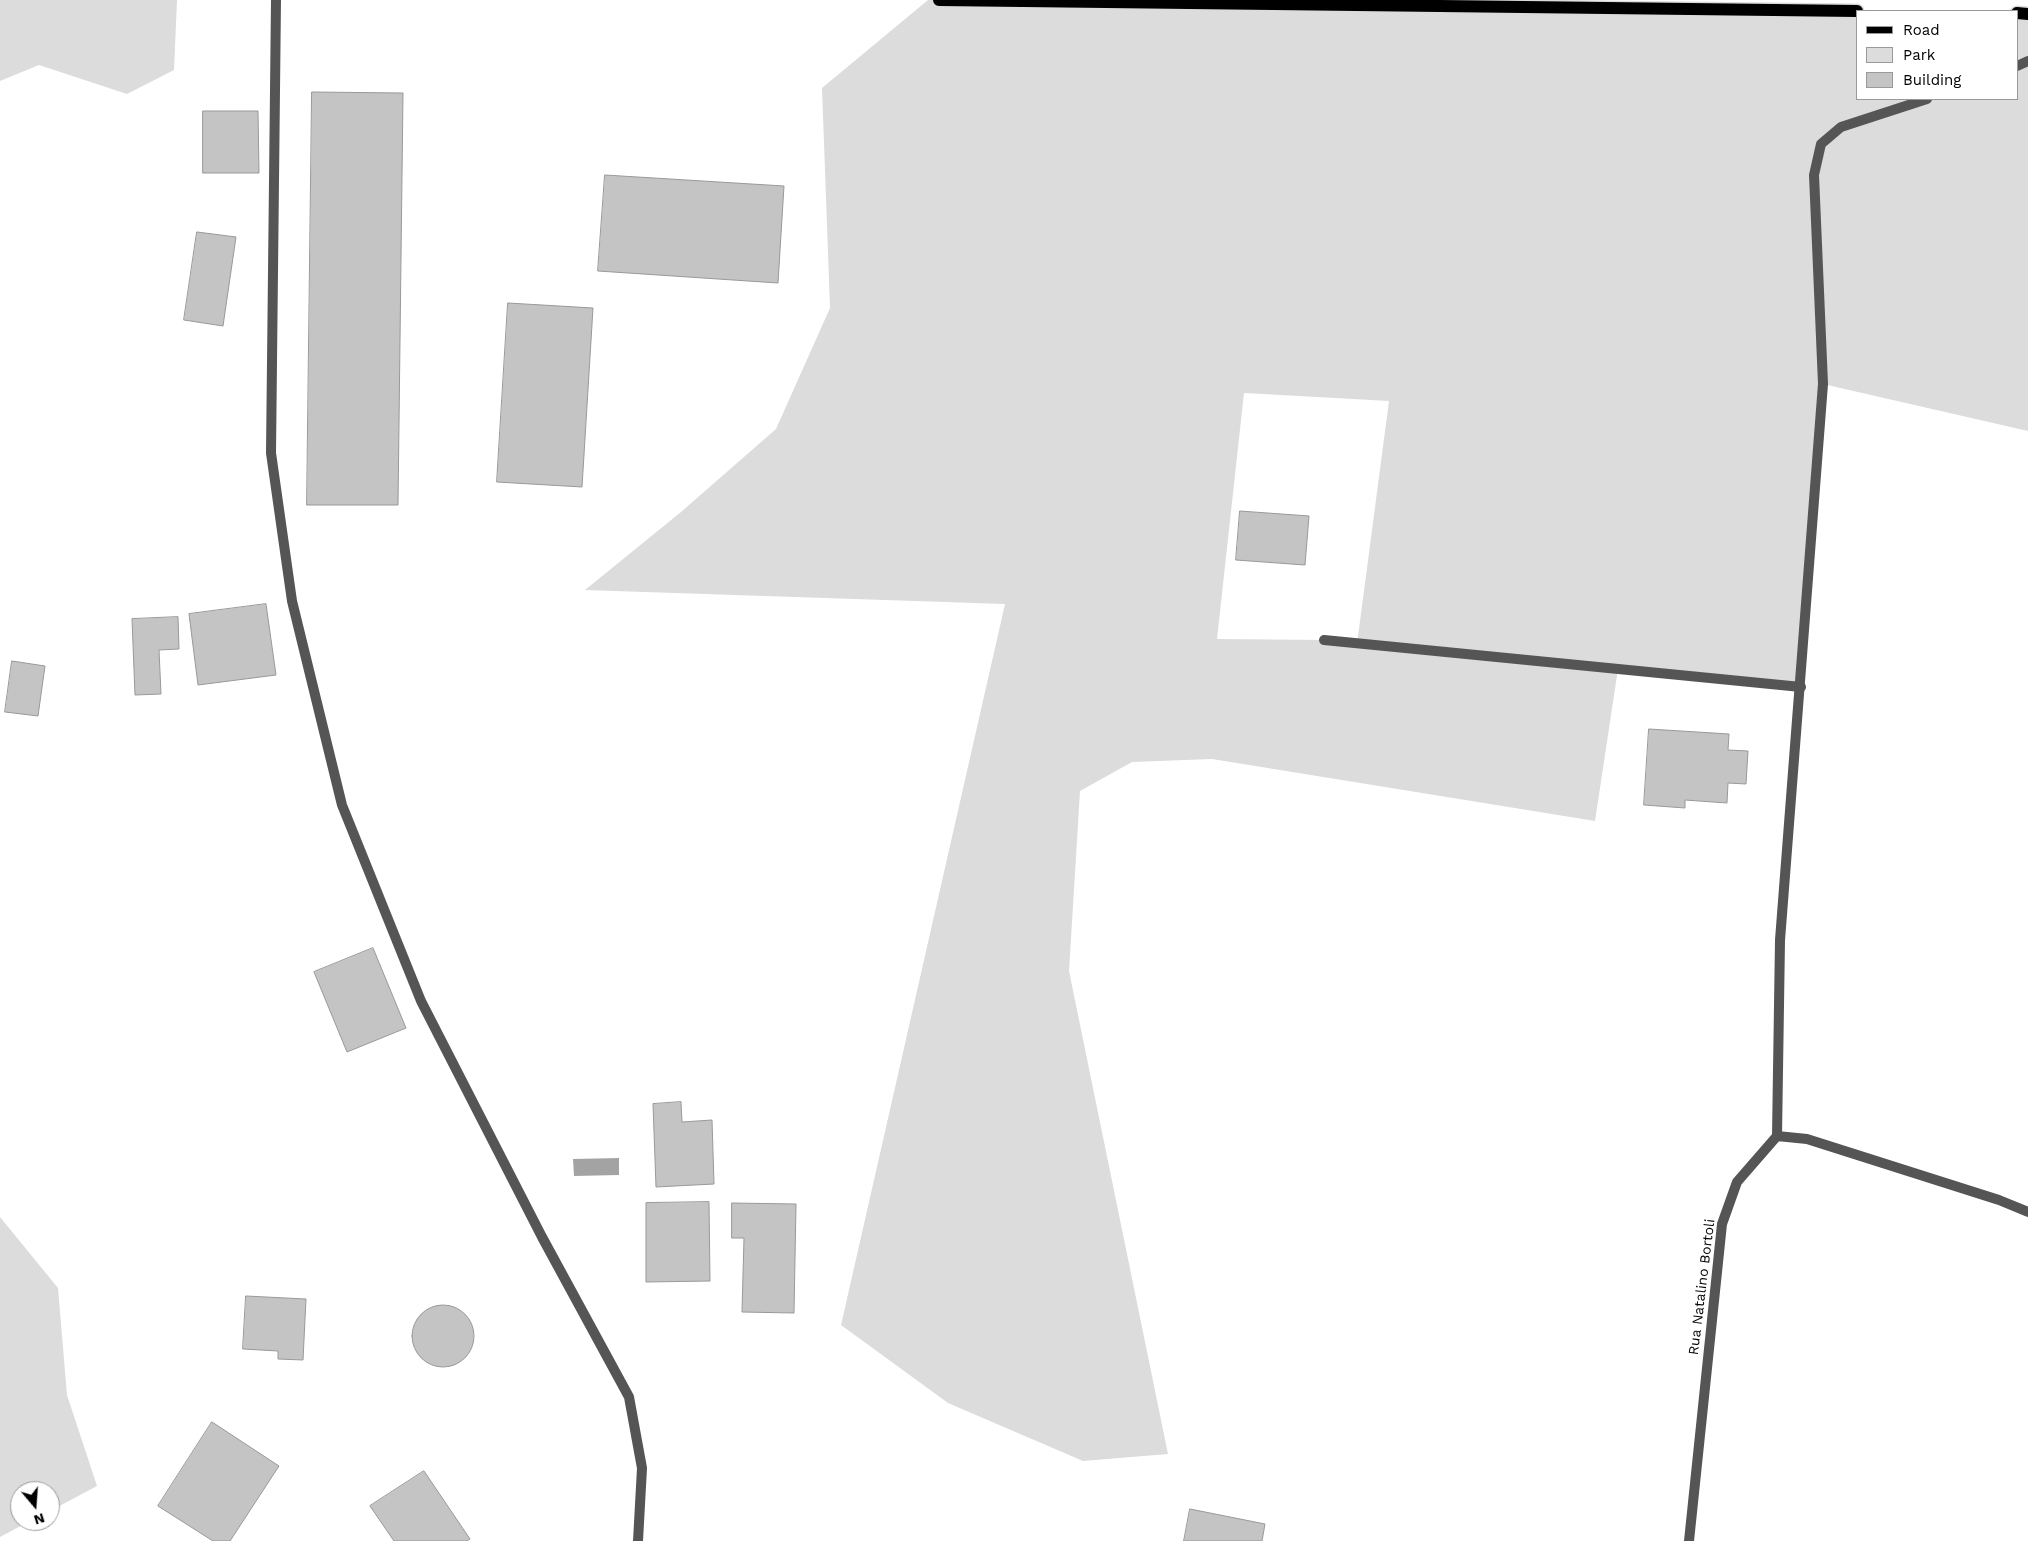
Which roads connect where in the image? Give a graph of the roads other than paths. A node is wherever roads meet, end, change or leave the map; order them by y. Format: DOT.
graph roads {
  1 [pos="276,0"];
  2 [pos="939,0"];
  3 [pos="1042,1"];
  4 [pos="1559,4"];
  5 [pos="1856,11"];
  6 [pos="1925,100"];
  7 [pos="1324,640"];
  8 [pos="1801,686"];
  9 [pos="1777,1136"];
  10 [pos="2028,1212"];
  11 [pos="638,1541"];
  12 [pos="1688,1541"];
  1 -- 11 [label="street"];
  2 -- 3 [label="main road"];
  3 -- 4 [label="main road"];
  4 -- 5 [label="main road"];
  6 -- 8 [label="street"];
  7 -- 8 [label="street"];
  8 -- 9 [label="street"];
  9 -- 10 [label="street"];
  9 -- 12 [label="street, Rua Natalino Bortoli"];
}
